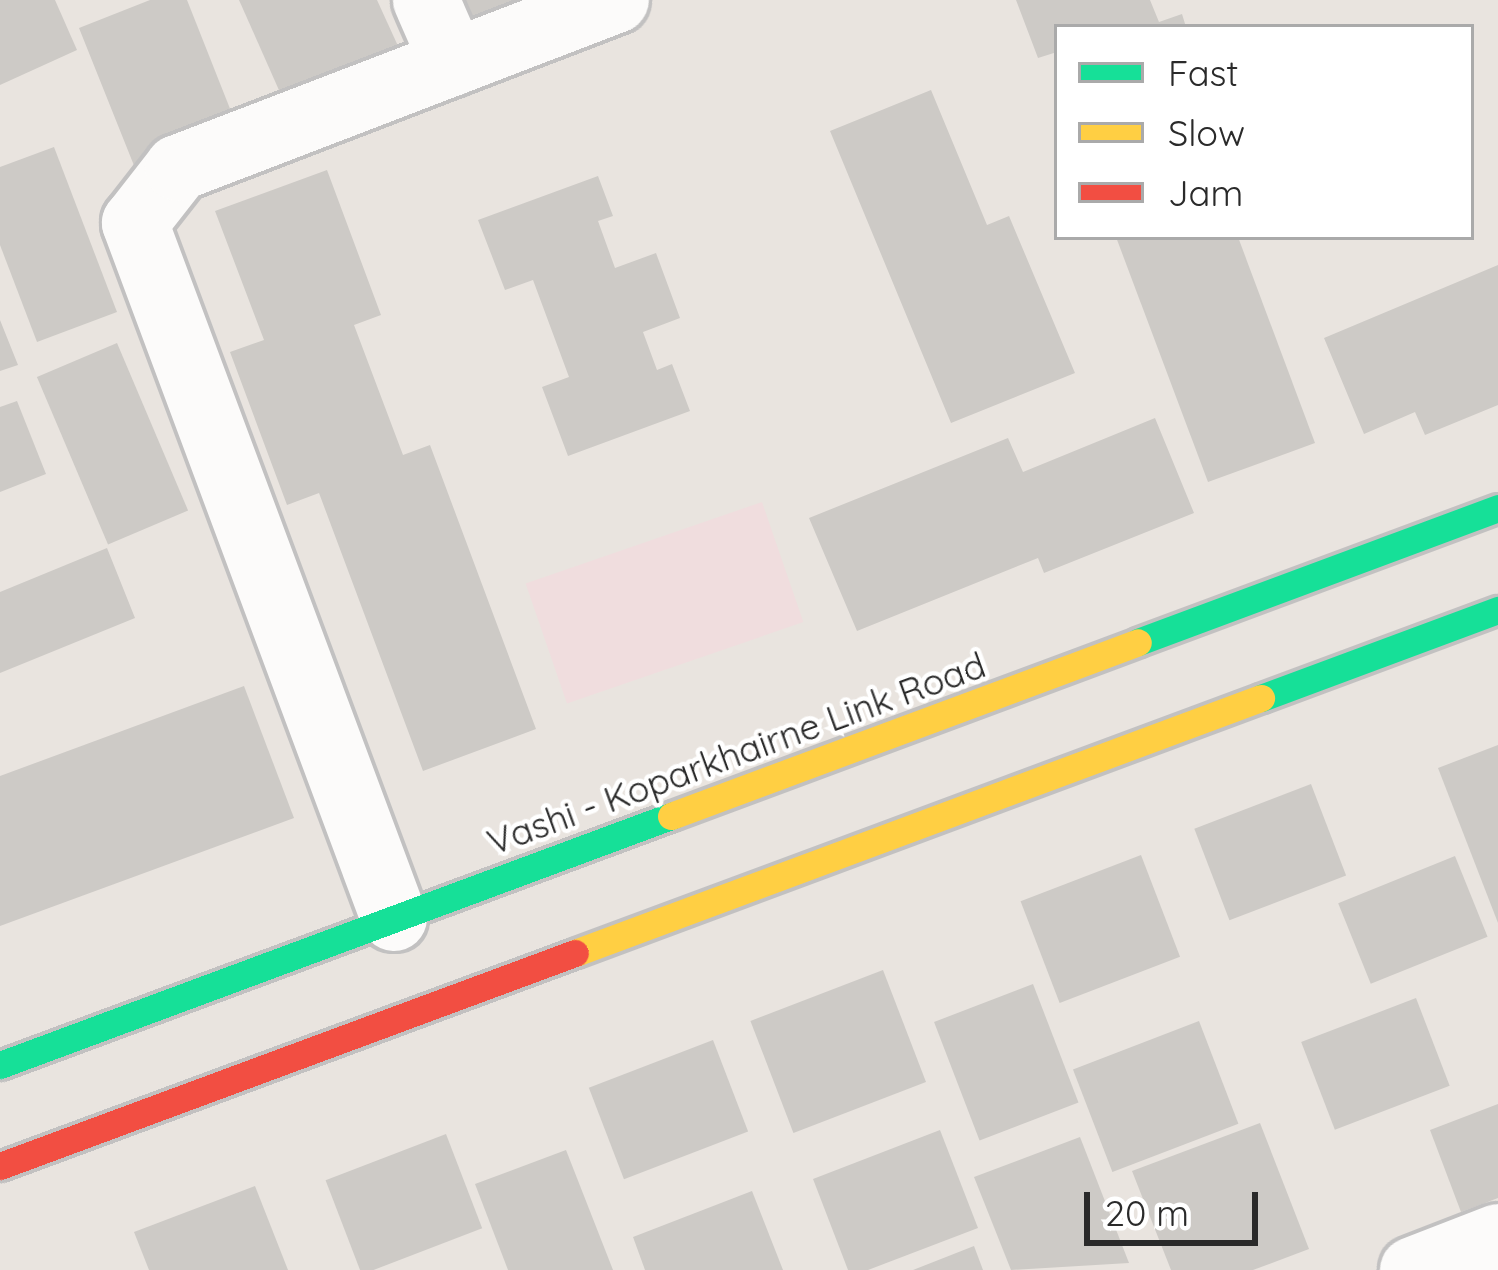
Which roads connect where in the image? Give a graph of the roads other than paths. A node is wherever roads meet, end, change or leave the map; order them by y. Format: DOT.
graph roads {
  1 [pos="426,0"];
  2 [pos="616,0"];
  3 [pos="453,62"];
  4 [pos="1498,508"];
  5 [pos="1498,610"];
  6 [pos="394,918"];
  7 [pos="0,1065"];
  8 [pos="0,1166"];
  9 [pos="1498,1237"];
  10 [pos="1413,1270"];
  1 -- 3 [label="street"];
  2 -- 3 [label="street"];
  3 -- 6 [label="street"];
  4 -- 6 [label="main road, Vashi - Koparkhairne Link Road"];
  5 -- 8 [label="main road"];
  6 -- 7 [label="main road, Vashi - Koparkhairne Link Road"];
  9 -- 10 [label="street"];
}
